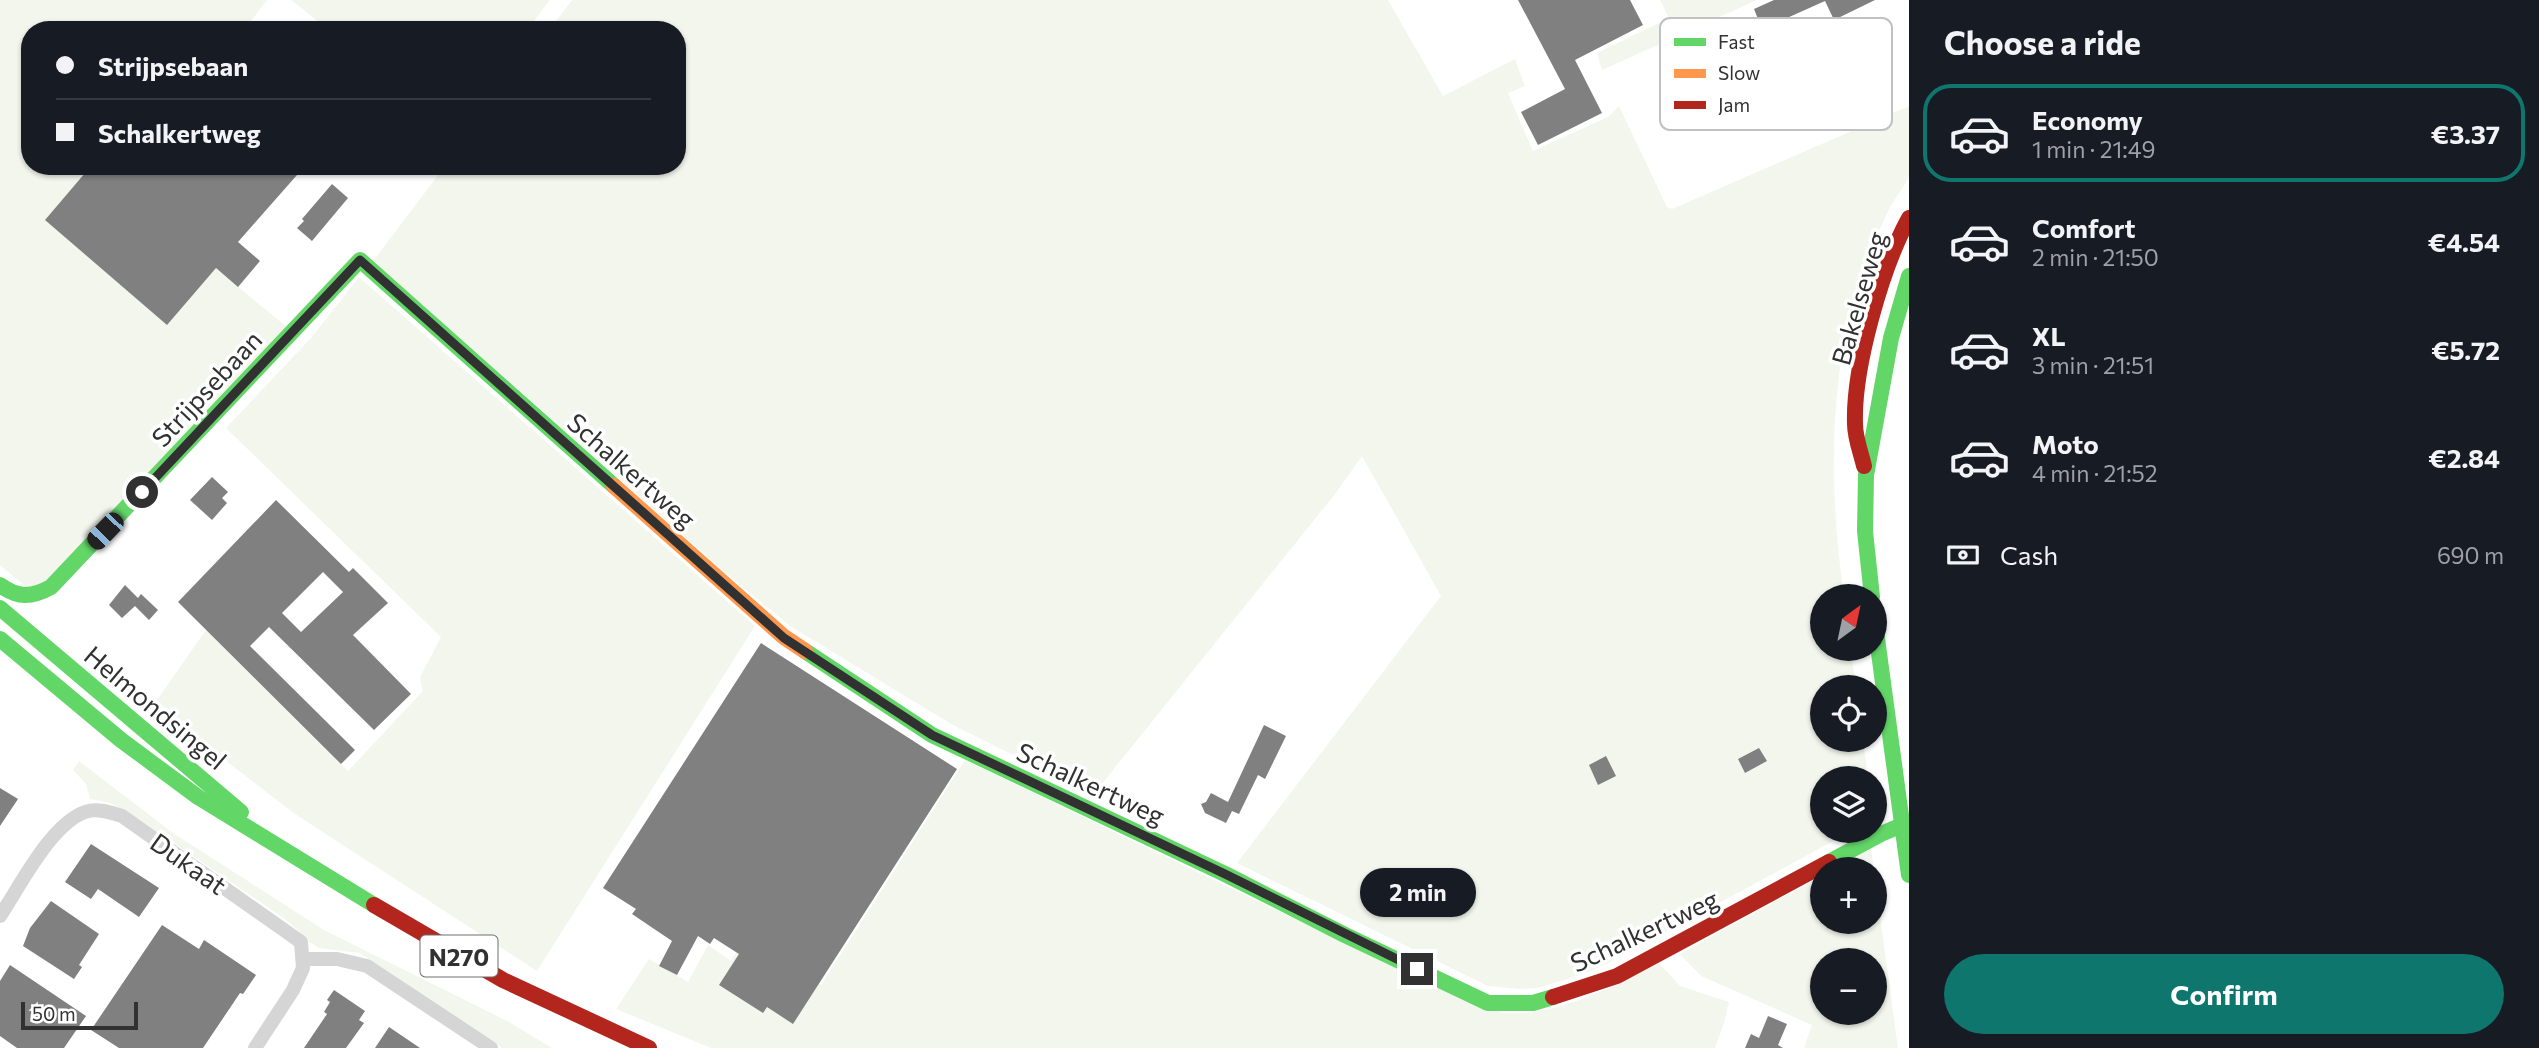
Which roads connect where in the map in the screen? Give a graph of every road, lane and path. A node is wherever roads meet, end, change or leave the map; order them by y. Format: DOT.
graph roads {
  1 [pos="1909,218"];
  2 [pos="360,260"];
  3 [pos="1909,276"];
  4 [pos="1866,475"];
  5 [pos="1871,584"];
  6 [pos="0,585"];
  7 [pos="0,608"];
  8 [pos="0,639"];
  9 [pos="1881,662"];
  10 [pos="1906,822"];
  11 [pos="280,845"];
  12 [pos="1909,875"];
  13 [pos="0,916"];
  14 [pos="304,959"];
  15 [pos="255,1048"];
  16 [pos="491,1048"];
  17 [pos="649,1048"];
  1 -- 4 [label="street, Bakelseweg"];
  2 -- 6 [label="street, Strijpsebaan"];
  2 -- 10 [label="street, Schalkertweg"];
  3 -- 4 [label="street, Bakelseweg"];
  4 -- 5 [label="street, Bakelseweg"];
  7 -- 11 [label="street, Helmondsingel / N270"];
  8 -- 11 [label="street, Helmondsingel / N270"];
  9 -- 10 [label="street"];
  10 -- 12 [label="street"];
  11 -- 17 [label="street, Helmondsingel / N270"];
  13 -- 14 [label="street, Dukaat"];
  14 -- 15 [label="street"];
  14 -- 16 [label="street"];
}
